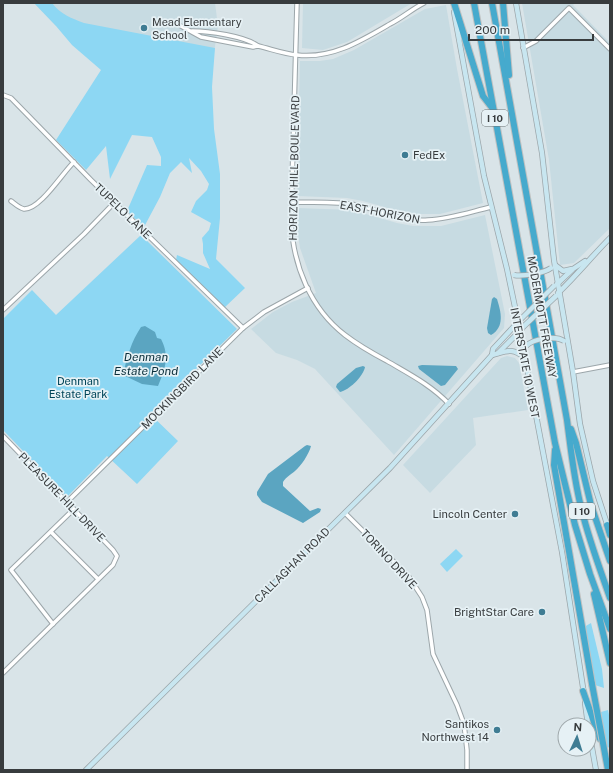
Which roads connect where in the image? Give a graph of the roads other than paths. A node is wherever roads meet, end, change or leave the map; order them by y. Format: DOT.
graph roads {
  1 [pos="297,3"];
  2 [pos="424,3"];
  3 [pos="453,3"];
  4 [pos="474,3"];
  5 [pos="492,3"];
  6 [pos="503,3"];
  7 [pos="516,3"];
  8 [pos="181,26"];
  9 [pos="190,31"];
  10 [pos="215,34"];
  11 [pos="214,40"];
  12 [pos="258,46"];
  13 [pos="523,48"];
  14 [pos="610,49"];
  15 [pos="296,55"];
  16 [pos="3,95"];
  17 [pos="494,110"];
  18 [pos="513,116"];
  19 [pos="74,162"];
  20 [pos="11,201"];
  21 [pos="292,202"];
  22 [pos="114,203"];
  23 [pos="491,207"];
  24 [pos="610,238"];
  25 [pos="590,258"];
  26 [pos="555,262"];
  27 [pos="507,269"];
  28 [pos="573,269"];
  29 [pos="556,284"];
  30 [pos="308,288"];
  31 [pos="558,294"];
  32 [pos="3,310"];
  33 [pos="520,320"];
  34 [pos="243,328"];
  35 [pos="522,329"];
  36 [pos="569,346"];
  37 [pos="498,353"];
  38 [pos="492,355"];
  39 [pos="524,355"];
  40 [pos="610,365"];
  41 [pos="573,372"];
  42 [pos="449,404"];
  43 [pos="567,420"];
  44 [pos="3,436"];
  45 [pos="555,443"];
  46 [pos="67,502"];
  47 [pos="74,509"];
  48 [pos="345,513"];
  49 [pos="607,525"];
  50 [pos="51,532"];
  51 [pos="610,534"];
  52 [pos="610,561"];
  53 [pos="590,574"];
  54 [pos="98,579"];
  55 [pos="610,598"];
  56 [pos="53,624"];
  57 [pos="610,629"];
  58 [pos="610,663"];
  59 [pos="3,674"];
  60 [pos="583,691"];
  61 [pos="587,717"];
  62 [pos="594,757"];
  63 [pos="610,766"];
  64 [pos="86,770"];
  65 [pos="468,770"];
  66 [pos="596,770"];
  67 [pos="608,770"];
  1 -- 15 [label="street, HORIZON HILL BOULEVARD"];
  2 -- 15 [label="street"];
  3 -- 17 [label="highway"];
  3 -- 23 [label="main road, INTERSTATE 10 WEST"];
  4 -- 17 [label="highway, MCDERMOTT FREEWAY / I 10"];
  5 -- 18 [label="highway, MCDERMOTT FREEWAY / I 10"];
  6 -- 18 [label="highway"];
  7 -- 13 [label="main road"];
  8 -- 9 [label="street"];
  9 -- 10 [label="street"];
  9 -- 11 [label="street"];
  10 -- 11 [label="street"];
  10 -- 12 [label="street"];
  11 -- 12 [label="street"];
  12 -- 15 [label="street"];
  13 -- 14 [label="street"];
  13 -- 26 [label="main road"];
  15 -- 21 [label="street, HORIZON HILL BOULEVARD"];
  16 -- 19 [label="street, TUPELO LANE"];
  17 -- 45 [label="highway, MCDERMOTT FREEWAY / I 10"];
  18 -- 43 [label="highway, MCDERMOTT FREEWAY / I 10"];
  19 -- 20 [label="street"];
  19 -- 22 [label="street, TUPELO LANE"];
  21 -- 23 [label="street, EAST HORIZON"];
  21 -- 30 [label="street, HORIZON HILL BOULEVARD"];
  22 -- 32 [label="street"];
  22 -- 34 [label="street, TUPELO LANE"];
  23 -- 27 [label="main road, INTERSTATE 10 WEST"];
  24 -- 25 [label="main road, CALLAGHAN ROAD"];
  25 -- 28 [label="main road, CALLAGHAN ROAD"];
  25 -- 31 [label="main road, CALLAGHAN ROAD"];
  26 -- 27 [label="main road, bridge"];
  26 -- 28 [label="main road"];
  26 -- 29 [label="main road"];
  27 -- 33 [label="main road, INTERSTATE 10 WEST"];
  28 -- 29 [label="main road, CALLAGHAN ROAD"];
  29 -- 31 [label="main road"];
  29 -- 33 [label="main road, CALLAGHAN ROAD, bridge"];
  30 -- 34 [label="street, MOCKINGBIRD LANE"];
  30 -- 42 [label="street, HORIZON HILL BOULEVARD"];
  31 -- 35 [label="main road, CALLAGHAN ROAD, bridge"];
  31 -- 36 [label="main road"];
  33 -- 35 [label="main road, INTERSTATE 10 WEST"];
  33 -- 38 [label="main road, CALLAGHAN ROAD"];
  34 -- 46 [label="street, MOCKINGBIRD LANE"];
  35 -- 37 [label="main road, CALLAGHAN ROAD"];
  35 -- 39 [label="main road, INTERSTATE 10 WEST"];
  36 -- 39 [label="main road, bridge"];
  36 -- 41 [label="main road"];
  37 -- 38 [label="main road, CALLAGHAN ROAD"];
  37 -- 39 [label="main road"];
  38 -- 42 [label="main road, CALLAGHAN ROAD"];
  39 -- 60 [label="main road, INTERSTATE 10 WEST"];
  40 -- 41 [label="street"];
  41 -- 49 [label="main road"];
  42 -- 48 [label="main road, CALLAGHAN ROAD"];
  43 -- 52 [label="highway"];
  43 -- 55 [label="highway, MCDERMOTT FREEWAY / I 10"];
  44 -- 46 [label="street, PLEASURE HILL DRIVE"];
  45 -- 53 [label="highway, MCDERMOTT FREEWAY / I 10"];
  45 -- 67 [label="highway, bridge"];
  46 -- 47 [label="street, PLEASURE HILL DRIVE"];
  47 -- 50 [label="street"];
  47 -- 54 [label="street, PLEASURE HILL DRIVE"];
  48 -- 64 [label="main road, CALLAGHAN ROAD"];
  48 -- 65 [label="street, TORINO DRIVE"];
  49 -- 51 [label="highway"];
  50 -- 54 [label="street"];
  50 -- 56 [label="street"];
  53 -- 57 [label="highway, MCDERMOTT FREEWAY / I 10"];
  53 -- 58 [label="highway"];
  54 -- 56 [label="street"];
  56 -- 59 [label="street"];
  60 -- 61 [label="main road, INTERSTATE 10 WEST"];
  60 -- 63 [label="highway"];
  62 -- 66 [label="main road"];
}
